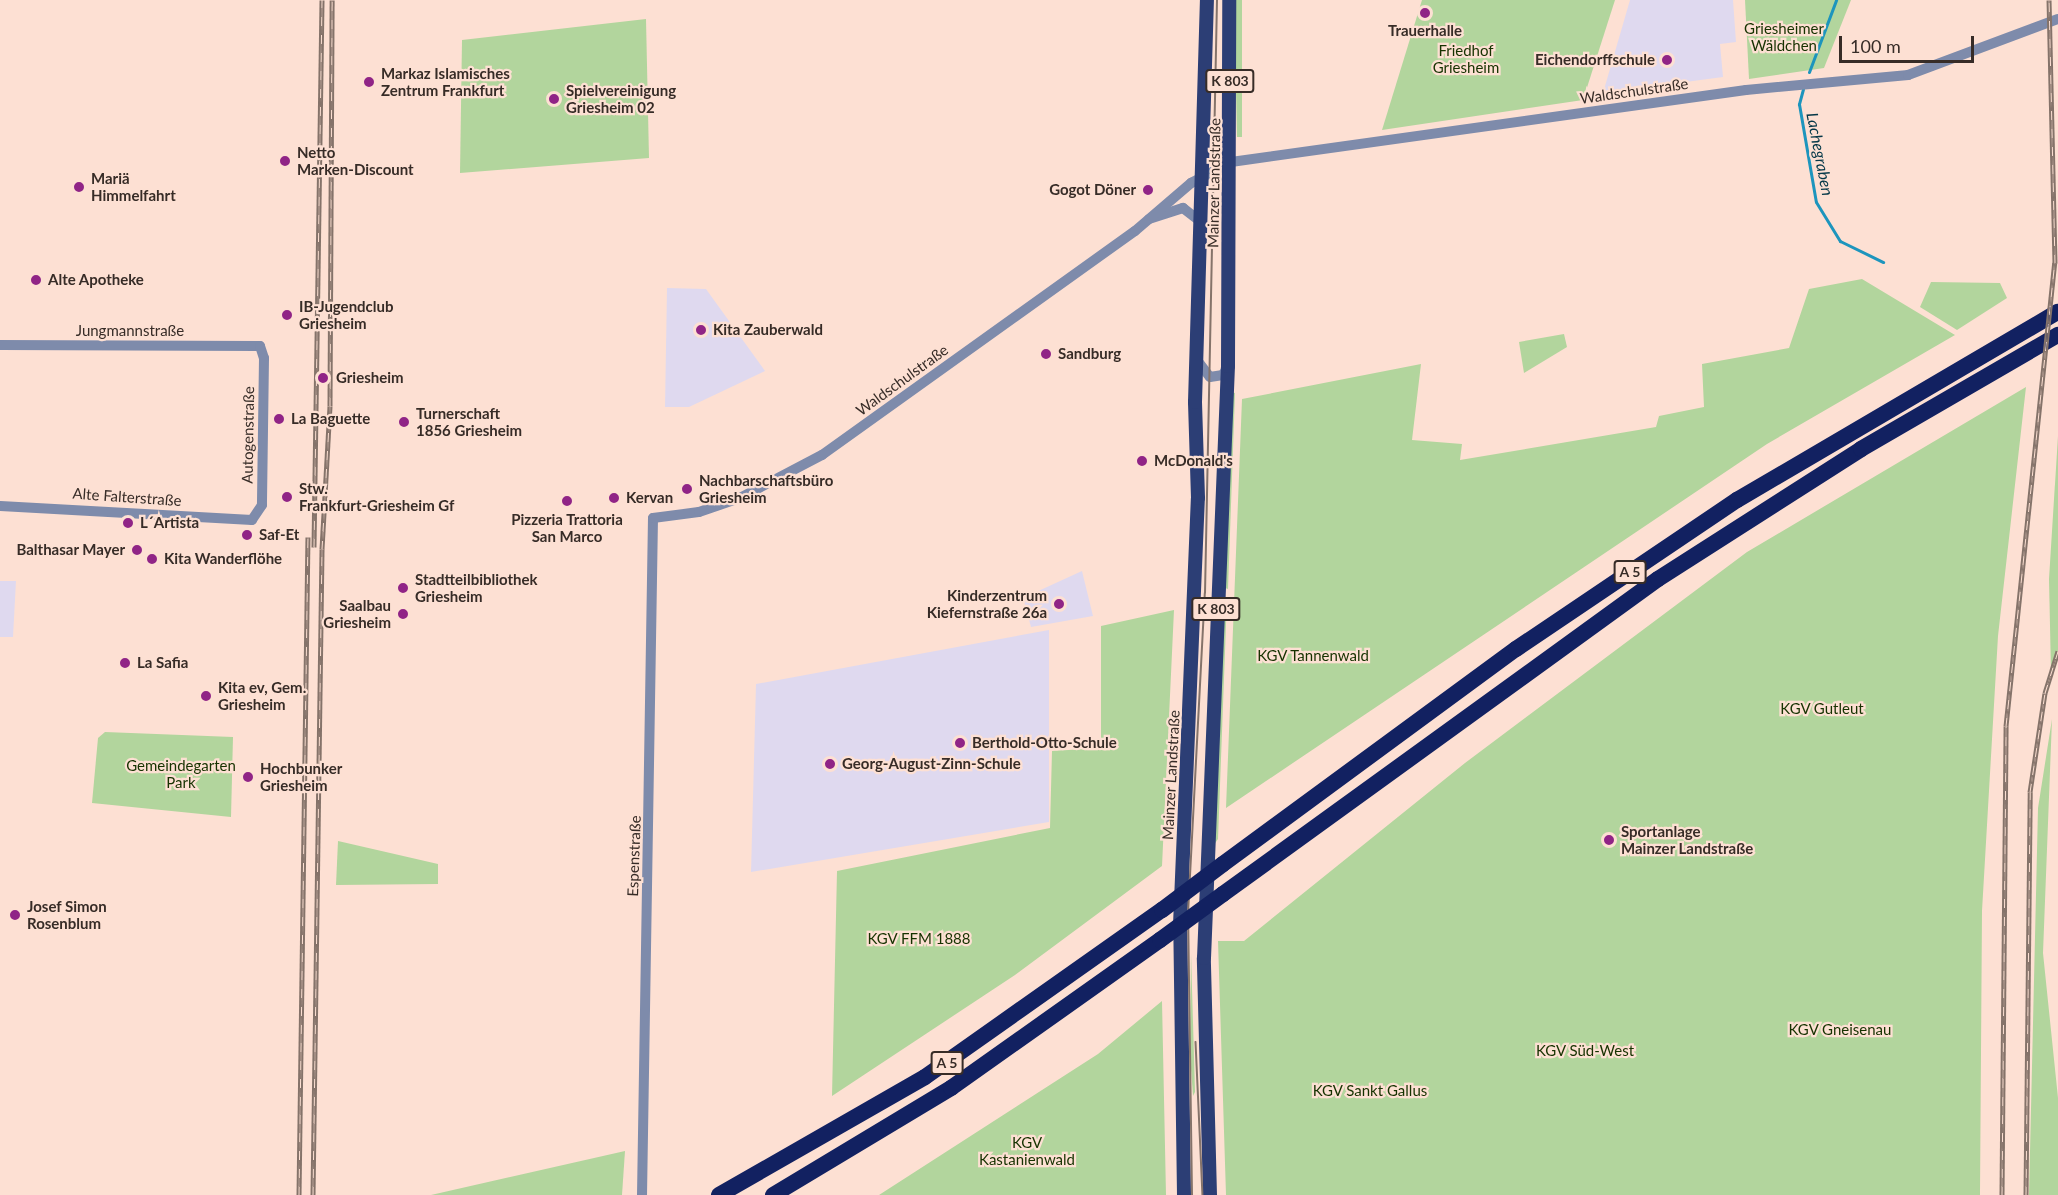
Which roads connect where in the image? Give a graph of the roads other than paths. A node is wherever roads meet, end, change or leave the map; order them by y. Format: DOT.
graph roads {
  1 [pos="1208,0"];
  2 [pos="1228,0"];
  3 [pos="2058,19"];
  4 [pos="1231,162"];
  5 [pos="1206,174"];
  6 [pos="1231,195"];
  7 [pos="1146,220"];
  8 [pos="1201,222"];
  9 [pos="2058,312"];
  10 [pos="2058,335"];
  11 [pos="0,345"];
  12 [pos="260,346"];
  13 [pos="1196,357"];
  14 [pos="1228,366"];
  15 [pos="0,506"];
  16 [pos="653,518"];
  17 [pos="252,520"];
  18 [pos="642,1195"];
  19 [pos="719,1195"];
  20 [pos="772,1195"];
  21 [pos="1184,1195"];
  22 [pos="1210,1195"];
  1 -- 5 [label="main road, Mainzer Landstraße / K 803"];
  2 -- 4 [label="main road, Mainzer Landstraße / K 803"];
  3 -- 4 [label="street, Waldschulstraße"];
  4 -- 5 [label="street, Waldschulstraße"];
  4 -- 6 [label="main road, Mainzer Landstraße / K 803"];
  5 -- 6 [label="street"];
  5 -- 7 [label="street, Waldschulstraße"];
  5 -- 8 [label="main road, Mainzer Landstraße / K 803"];
  6 -- 14 [label="main road, Mainzer Landstraße / K 803"];
  7 -- 8 [label="street, Waldschulstraße"];
  7 -- 16 [label="street, Waldschulstraße"];
  8 -- 13 [label="main road, Mainzer Landstraße / K 803"];
  9 -- 19 [label="highway, A 5, bridge"];
  10 -- 20 [label="highway, A 5, bridge"];
  11 -- 12 [label="street, Jungmannstraße"];
  12 -- 17 [label="street, Autogenstraße"];
  13 -- 14 [label="street"];
  13 -- 21 [label="main road, Mainzer Landstraße / K 803"];
  14 -- 22 [label="main road, Mainzer Landstraße / K 803"];
  15 -- 17 [label="street, Alte Falterstraße"];
  16 -- 18 [label="street, Espenstraße"];
}
